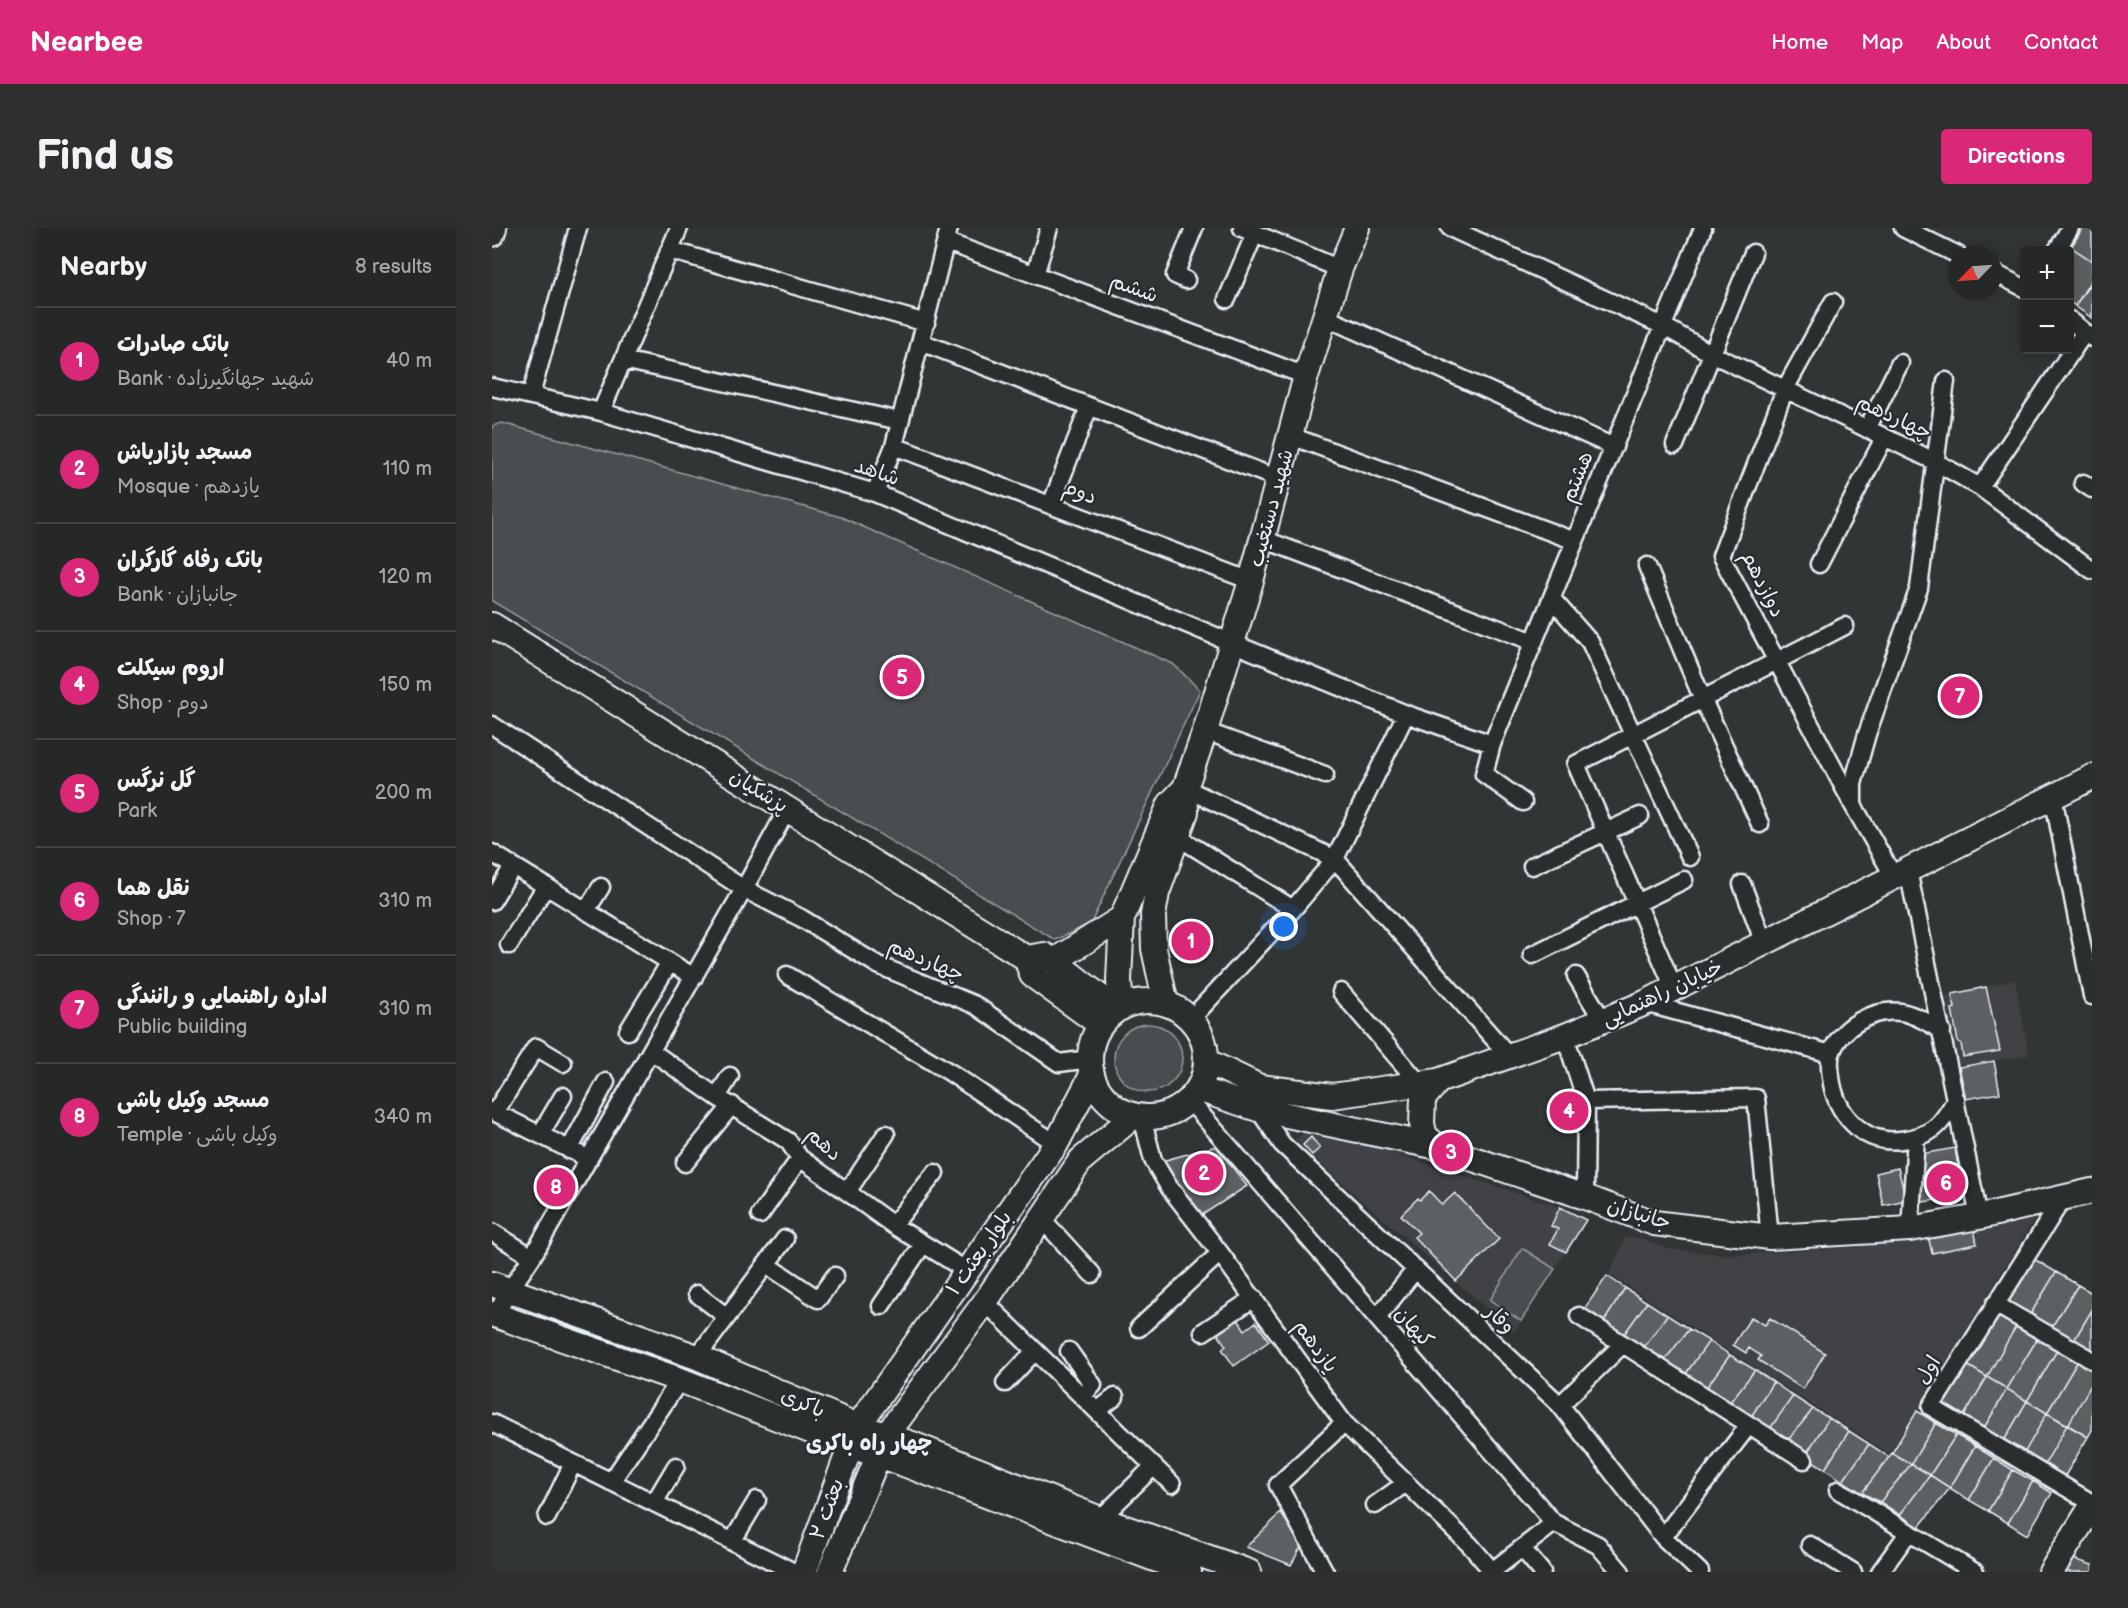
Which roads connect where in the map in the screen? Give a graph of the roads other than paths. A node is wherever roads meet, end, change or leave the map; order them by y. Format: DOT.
graph roads {
  1 [pos="494,228"];
  2 [pos="578,228"];
  3 [pos="679,228"];
  4 [pos="1049,228"];
  5 [pos="1194,228"];
  6 [pos="1357,228"];
  7 [pos="1450,228"];
  8 [pos="1703,228"];
  9 [pos="1903,228"];
  10 [pos="2070,228"];
  11 [pos="1251,230"];
  12 [pos="492,234"];
  13 [pos="948,235"];
  14 [pos="2059,246"];
  15 [pos="669,250"];
  16 [pos="1948,250"];
  17 [pos="1753,253"];
  18 [pos="1340,269"];
  19 [pos="1035,275"];
  20 [pos="2002,276"];
  21 [pos="1186,280"];
  22 [pos="2020,286"];
  23 [pos="1227,299"];
  24 [pos="1833,302"];
  25 [pos="1325,317"];
  26 [pos="926,323"];
  27 [pos="2074,323"];
  28 [pos="1663,326"];
  29 [pos="2088,335"];
  30 [pos="921,342"];
  31 [pos="1712,354"];
  32 [pos="623,360"];
  33 [pos="1900,363"];
  34 [pos="1306,376"];
  35 [pos="1947,381"];
  36 [pos="492,387"];
  37 [pos="1785,389"];
  38 [pos="531,396"];
  39 [pos="1089,407"];
  40 [pos="601,412"];
  41 [pos="900,422"];
  42 [pos="1867,429"];
  43 [pos="1291,436"];
  44 [pos="1884,438"];
  45 [pos="1675,445"];
  46 [pos="894,446"];
  47 [pos="1614,447"];
  48 [pos="1934,461"];
  49 [pos="1279,479"];
  50 [pos="1980,487"];
  51 [pos="875,493"];
  52 [pos="1051,505"];
  53 [pos="1263,539"];
  54 [pos="1575,541"];
  55 [pos="1819,564"];
  56 [pos="1647,566"];
  57 [pos="2092,570"];
  58 [pos="1251,581"];
  59 [pos="1552,598"];
  60 [pos="492,625"];
  61 [pos="1845,626"];
  62 [pos="1534,642"];
  63 [pos="1232,643"];
  64 [pos="1777,661"];
  65 [pos="1703,699"];
  66 [pos="1406,714"];
  67 [pos="492,725"];
  68 [pos="1205,731"];
  69 [pos="1634,735"];
  70 [pos="1492,744"];
  71 [pos="1326,775"];
  72 [pos="2092,777"];
  73 [pos="1185,788"];
  74 [pos="2053,796"];
  75 [pos="1523,802"];
  76 [pos="1853,805"];
  77 [pos="788,808"];
  78 [pos="1640,816"];
  79 [pos="1760,824"];
  80 [pos="1606,833"];
  81 [pos="1178,837"];
  82 [pos="492,853"];
  83 [pos="1690,858"];
  84 [pos="1335,859"];
  85 [pos="513,866"];
  86 [pos="1532,866"];
  87 [pos="1901,873"];
  88 [pos="1684,880"];
  89 [pos="1742,884"];
  90 [pos="546,886"];
  91 [pos="601,887"];
  92 [pos="744,889"];
  93 [pos="492,901"];
  94 [pos="1637,904"];
  95 [pos="1293,909"];
  96 [pos="586,911"];
  97 [pos="1122,918"];
  98 [pos="1764,943"];
  99 [pos="509,945"];
  100 [pos="1532,955"];
  101 [pos="1026,958"];
  102 [pos="1054,961"];
  103 [pos="670,962"];
  104 [pos="2089,964"];
  105 [pos="787,975"];
  106 [pos="1576,976"];
  107 [pos="694,977"];
  108 [pos="1674,988"];
  109 [pos="1341,992"];
  110 [pos="2092,996"];
  111 [pos="1645,1003"];
  112 [pos="1166,1004"];
  113 [pos="1113,1014"];
  114 [pos="1190,1020"];
  115 [pos="1603,1021"];
  116 [pos="628,1031"];
  117 [pos="1942,1031"];
  118 [pos="1565,1036"];
  119 [pos="651,1051"];
  120 [pos="1831,1054"];
  121 [pos="1510,1057"];
  122 [pos="1206,1061"];
  123 [pos="563,1063"];
  124 [pos="1091,1067"];
  125 [pos="730,1076"];
  126 [pos="606,1082"];
  127 [pos="1429,1083"];
  128 [pos="1389,1089"];
  129 [pos="1193,1095"];
  130 [pos="563,1096"];
  131 [pos="717,1097"];
  132 [pos="1956,1099"];
  133 [pos="1586,1101"];
  134 [pos="732,1105"];
  135 [pos="1258,1108"];
  136 [pos="493,1112"];
  137 [pos="1138,1117"];
  138 [pos="886,1134"];
  139 [pos="540,1135"];
  140 [pos="1395,1138"];
  141 [pos="1916,1138"];
  142 [pos="1056,1144"];
  143 [pos="1438,1147"];
  144 [pos="569,1150"];
  145 [pos="800,1158"];
  146 [pos="589,1159"];
  147 [pos="685,1163"];
  148 [pos="935,1173"];
  149 [pos="2092,1191"];
  150 [pos="847,1192"];
  151 [pos="1585,1197"];
  152 [pos="2063,1198"];
  153 [pos="760,1215"];
  154 [pos="1979,1217"];
  155 [pos="1041,1218"];
  156 [pos="894,1225"];
  157 [pos="1910,1229"];
  158 [pos="492,1232"];
  159 [pos="1770,1238"];
  160 [pos="785,1239"];
  161 [pos="923,1244"];
  162 [pos="1220,1253"];
  163 [pos="532,1257"];
  164 [pos="766,1264"];
  165 [pos="1415,1270"];
  166 [pos="967,1271"];
  167 [pos="1092,1274"];
  168 [pos="834,1276"];
  169 [pos="500,1288"];
  170 [pos="697,1294"];
  171 [pos="1254,1298"];
  172 [pos="985,1302"];
  173 [pos="1995,1304"];
  174 [pos="881,1306"];
  175 [pos="494,1315"];
  176 [pos="1579,1316"];
  177 [pos="727,1317"];
  178 [pos="1377,1318"];
  179 [pos="1139,1328"];
  180 [pos="1203,1332"];
  181 [pos="1623,1344"];
  182 [pos="1035,1351"];
  183 [pos="1069,1351"];
  184 [pos="697,1357"];
  185 [pos="2092,1360"];
  186 [pos="681,1380"];
  187 [pos="1005,1383"];
  188 [pos="1082,1396"];
  189 [pos="1115,1397"];
  190 [pos="1560,1405"];
  191 [pos="1097,1411"];
  192 [pos="492,1423"];
  193 [pos="1344,1423"];
  194 [pos="1749,1425"];
  195 [pos="854,1436"];
  196 [pos="883,1446"];
  197 [pos="1804,1460"];
  198 [pos="573,1463"];
  199 [pos="676,1466"];
  200 [pos="1154,1466"];
  201 [pos="611,1482"];
  202 [pos="1406,1483"];
  203 [pos="1172,1484"];
  204 [pos="1838,1490"];
  205 [pos="757,1500"];
  206 [pos="654,1503"];
  207 [pos="1375,1505"];
  208 [pos="2092,1505"];
  209 [pos="547,1517"];
  210 [pos="1100,1518"];
  211 [pos="1554,1523"];
  212 [pos="1909,1532"];
  213 [pos="1663,1537"];
  214 [pos="732,1542"];
  215 [pos="1810,1545"];
  216 [pos="1522,1548"];
  217 [pos="794,1572"];
  218 [pos="804,1572"];
  219 [pos="830,1572"];
  220 [pos="1189,1572"];
  221 [pos="1249,1572"];
  222 [pos="1325,1572"];
  223 [pos="1493,1572"];
  224 [pos="1542,1572"];
  225 [pos="1621,1572"];
  226 [pos="1700,1572"];
  227 [pos="1853,1572"];
  228 [pos="1880,1572"];
  229 [pos="1975,1572"];
  230 [pos="2052,1572"];
  1 -- 12 [label="main road"];
  2 -- 38 [label="street"];
  3 -- 15 [label="street"];
  4 -- 19 [label="street"];
  5 -- 21 [label="street"];
  6 -- 18 [label="main road, شهید دستغیب"];
  7 -- 28 [label="street, چهاردهم"];
  8 -- 28 [label="street, هشتم"];
  9 -- 16 [label="street"];
  10 -- 14 [label="street"];
  11 -- 18 [label="street"];
  11 -- 23 [label="street"];
  13 -- 19 [label="street, ششم"];
  13 -- 26 [label="street"];
  15 -- 26 [label="street"];
  15 -- 32 [label="street"];
  17 -- 31 [label="street"];
  18 -- 25 [label="main road, شهید دستغیب"];
  19 -- 34 [label="street, ششم"];
  20 -- 22 [label="street"];
  24 -- 37 [label="street, دوازدهم"];
  25 -- 34 [label="main road, شهید دستغیب"];
  25 -- 47 [label="street"];
  26 -- 30 [label="street"];
  27 -- 29 [label="street"];
  28 -- 31 [label="street, چهاردهم"];
  28 -- 47 [label="street, هشتم"];
  29 -- 50 [label="street"];
  30 -- 39 [label="street"];
  30 -- 41 [label="street"];
  31 -- 37 [label="street, چهاردهم"];
  31 -- 45 [label="street"];
  32 -- 40 [label="street"];
  32 -- 41 [label="street"];
  33 -- 42 [label="street"];
  34 -- 43 [label="main road, شهید دستغیب"];
  35 -- 48 [label="street"];
  36 -- 38 [label="street, شاهد"];
  37 -- 42 [label="street, چهاردهم"];
  37 -- 64 [label="street, دوازدهم"];
  38 -- 40 [label="street, شاهد"];
  39 -- 49 [label="street"];
  39 -- 52 [label="street"];
  40 -- 51 [label="street, شاهد"];
  41 -- 46 [label="street"];
  42 -- 44 [label="street, چهاردهم"];
  43 -- 49 [label="main road, شهید دستغیب"];
  43 -- 54 [label="street"];
  44 -- 48 [label="street, چهاردهم"];
  44 -- 55 [label="street"];
  46 -- 51 [label="street"];
  46 -- 52 [label="street, دوم"];
  47 -- 54 [label="street, هشتم"];
  48 -- 50 [label="street, چهاردهم"];
  48 -- 76 [label="street"];
  49 -- 53 [label="main road, شهید دستغیب"];
  50 -- 57 [label="street, چهاردهم"];
  51 -- 63 [label="street, شاهد"];
  52 -- 58 [label="street, دوم"];
  53 -- 58 [label="main road, شهید دستغیب"];
  53 -- 62 [label="street"];
  54 -- 59 [label="street, هشتم"];
  56 -- 65 [label="street"];
  58 -- 63 [label="main road, شهید دستغیب"];
  59 -- 62 [label="street, هشتم"];
  59 -- 69 [label="street"];
  60 -- 77 [label="main road, پزشکیان"];
  61 -- 64 [label="street"];
  62 -- 70 [label="street, هشتم"];
  63 -- 66 [label="street, شاهد"];
  63 -- 68 [label="main road, شهید دستغیب"];
  64 -- 65 [label="street"];
  64 -- 76 [label="street, دوازدهم"];
  65 -- 69 [label="street"];
  65 -- 79 [label="street"];
  66 -- 70 [label="street, شاهد"];
  66 -- 84 [label="street"];
  67 -- 92 [label="street, چهاردهم"];
  68 -- 71 [label="street"];
  68 -- 73 [label="main road, شهید دستغیب"];
  69 -- 80 [label="street"];
  69 -- 83 [label="street"];
  70 -- 75 [label="street, هشتم"];
  72 -- 74 [label="main road, خیابان راهنمایی"];
  73 -- 81 [label="main road"];
  73 -- 84 [label="street"];
  73 -- 97 [label="main road"];
  74 -- 87 [label="main road, خیابان راهنمایی"];
  74 -- 104 [label="street"];
  76 -- 87 [label="street, دوازدهم"];
  77 -- 92 [label="street"];
  77 -- 101 [label="main road, پزشکیان"];
  78 -- 80 [label="street"];
  80 -- 86 [label="street"];
  80 -- 94 [label="street"];
  81 -- 95 [label="street"];
  81 -- 112 [label="main road"];
  82 -- 85 [label="street"];
  84 -- 95 [label="street"];
  84 -- 121 [label="street"];
  85 -- 90 [label="street"];
  85 -- 93 [label="street"];
  87 -- 98 [label="main road, خیابان راهنمایی"];
  87 -- 117 [label="street, دوازدهم"];
  88 -- 94 [label="street"];
  89 -- 98 [label="street"];
  90 -- 96 [label="street"];
  90 -- 99 [label="street"];
  91 -- 96 [label="street"];
  92 -- 107 [label="street"];
  92 -- 124 [label="street, چهاردهم"];
  94 -- 100 [label="street"];
  94 -- 108 [label="street"];
  95 -- 114 [label="street"];
  96 -- 103 [label="street"];
  97 -- 102 [label="main road"];
  97 -- 113 [label="main road"];
  98 -- 108 [label="main road, خیابان راهنمایی"];
  101 -- 102 [label="main road, پزشکیان"];
  101 -- 113 [label="main road, پزشکیان"];
  102 -- 113 [label="main road"];
  103 -- 107 [label="street"];
  103 -- 116 [label="street"];
  104 -- 110 [label="street"];
  105 -- 142 [label="street"];
  106 -- 115 [label="street"];
  107 -- 119 [label="street"];
  108 -- 111 [label="main road, خیابان راهنمایی"];
  109 -- 127 [label="street"];
  111 -- 115 [label="main road, خیابان راهنمایی"];
  111 -- 120 [label="street"];
  112 -- 113 [label="main road"];
  112 -- 114 [label="main road"];
  113 -- 124 [label="main road"];
  114 -- 122 [label="main road"];
  115 -- 118 [label="main road, خیابان راهنمایی"];
  117 -- 120 [label="street"];
  117 -- 132 [label="street"];
  118 -- 121 [label="main road, خیابان راهنمایی"];
  118 -- 133 [label="street"];
  119 -- 131 [label="street, دهم"];
  119 -- 146 [label="street"];
  120 -- 141 [label="street"];
  121 -- 127 [label="main road, خیابان راهنمایی"];
  122 -- 128 [label="main road, خیابان راهنمایی"];
  122 -- 129 [label="main road"];
  123 -- 136 [label="street"];
  124 -- 137 [label="main road"];
  124 -- 142 [label="main road, بلوار بعثت ۱"];
  125 -- 131 [label="street"];
  126 -- 144 [label="street"];
  127 -- 128 [label="main road, خیابان راهنمایی"];
  127 -- 143 [label="main road"];
  128 -- 140 [label="main road"];
  129 -- 135 [label="main road, جانبازان"];
  129 -- 137 [label="main road"];
  129 -- 178 [label="street, کیهان"];
  130 -- 139 [label="street"];
  131 -- 134 [label="street, دهم"];
  132 -- 141 [label="street"];
  132 -- 154 [label="street"];
  133 -- 151 [label="street"];
  133 -- 159 [label="street"];
  134 -- 145 [label="street, دهم"];
  134 -- 147 [label="street"];
  135 -- 140 [label="main road, جانبازان"];
  135 -- 165 [label="street, وقار"];
  136 -- 139 [label="street"];
  137 -- 155 [label="main road, بلوار بعثت ۱"];
  137 -- 162 [label="street, یازدهم"];
  138 -- 150 [label="street"];
  139 -- 144 [label="street"];
  140 -- 143 [label="main road, جانبازان"];
  141 -- 157 [label="street"];
  142 -- 166 [label="main road, بلوار بعثت ۱"];
  143 -- 151 [label="main road, جانبازان"];
  144 -- 146 [label="street"];
  145 -- 150 [label="street, دهم"];
  145 -- 153 [label="street"];
  146 -- 163 [label="street"];
  148 -- 156 [label="street"];
  149 -- 152 [label="main road, جانبازان"];
  150 -- 156 [label="street, دهم"];
  151 -- 159 [label="main road, جانبازان"];
  152 -- 154 [label="main road, جانبازان"];
  152 -- 173 [label="street, اول"];
  154 -- 157 [label="main road, جانبازان"];
  155 -- 167 [label="street"];
  155 -- 172 [label="main road, بلوار بعثت ۱"];
  156 -- 161 [label="street, دهم"];
  157 -- 159 [label="main road, جانبازان"];
  158 -- 163 [label="street"];
  160 -- 164 [label="street"];
  161 -- 166 [label="street, دهم"];
  161 -- 174 [label="street"];
  162 -- 171 [label="street, یازدهم"];
  162 -- 179 [label="street"];
  163 -- 169 [label="street"];
  164 -- 168 [label="street"];
  164 -- 177 [label="street"];
  165 -- 178 [label="street"];
  165 -- 190 [label="street, وقار"];
  166 -- 195 [label="main road, بلوار بعثت ۱"];
  169 -- 175 [label="street"];
  169 -- 184 [label="main road, باکری"];
  170 -- 177 [label="street"];
  171 -- 180 [label="street"];
  171 -- 193 [label="street, یازدهم"];
  172 -- 182 [label="street"];
  172 -- 196 [label="main road, بلوار بعثت ۱"];
  173 -- 185 [label="street"];
  173 -- 208 [label="street, اول"];
  175 -- 186 [label="main road, باکری"];
  176 -- 181 [label="street"];
  177 -- 184 [label="street"];
  178 -- 211 [label="street, کیهان"];
  181 -- 190 [label="street"];
  181 -- 194 [label="street"];
  182 -- 187 [label="street"];
  182 -- 188 [label="street"];
  183 -- 188 [label="street"];
  184 -- 195 [label="main road, باکری"];
  186 -- 195 [label="main road, باکری"];
  186 -- 201 [label="street"];
  188 -- 191 [label="street"];
  189 -- 191 [label="street"];
  190 -- 213 [label="street, وقار"];
  191 -- 200 [label="street"];
  192 -- 198 [label="street"];
  193 -- 202 [label="street, یازدهم"];
  193 -- 222 [label="street"];
  194 -- 197 [label="street"];
  194 -- 213 [label="street"];
  195 -- 196 [label="main road, باکری"];
  195 -- 218 [label="main road, بعثت ۲"];
  196 -- 210 [label="main road, باکری"];
  196 -- 219 [label="main road, بعثت ۲"];
  196 -- 220 [label="main road, باکری"];
  198 -- 201 [label="street"];
  198 -- 209 [label="street"];
  199 -- 206 [label="street"];
  200 -- 203 [label="street"];
  200 -- 210 [label="street"];
  201 -- 206 [label="street"];
  202 -- 207 [label="street"];
  202 -- 223 [label="street, یازدهم"];
  204 -- 212 [label="street"];
  205 -- 214 [label="street"];
  206 -- 214 [label="street"];
  208 -- 230 [label="main road"];
  210 -- 221 [label="main road, باکری"];
  211 -- 216 [label="street"];
  211 -- 225 [label="street"];
  212 -- 228 [label="street"];
  212 -- 229 [label="street"];
  213 -- 226 [label="street, وقار"];
  214 -- 217 [label="street"];
  215 -- 227 [label="street"];
  216 -- 223 [label="street"];
  216 -- 224 [label="street"];
}
